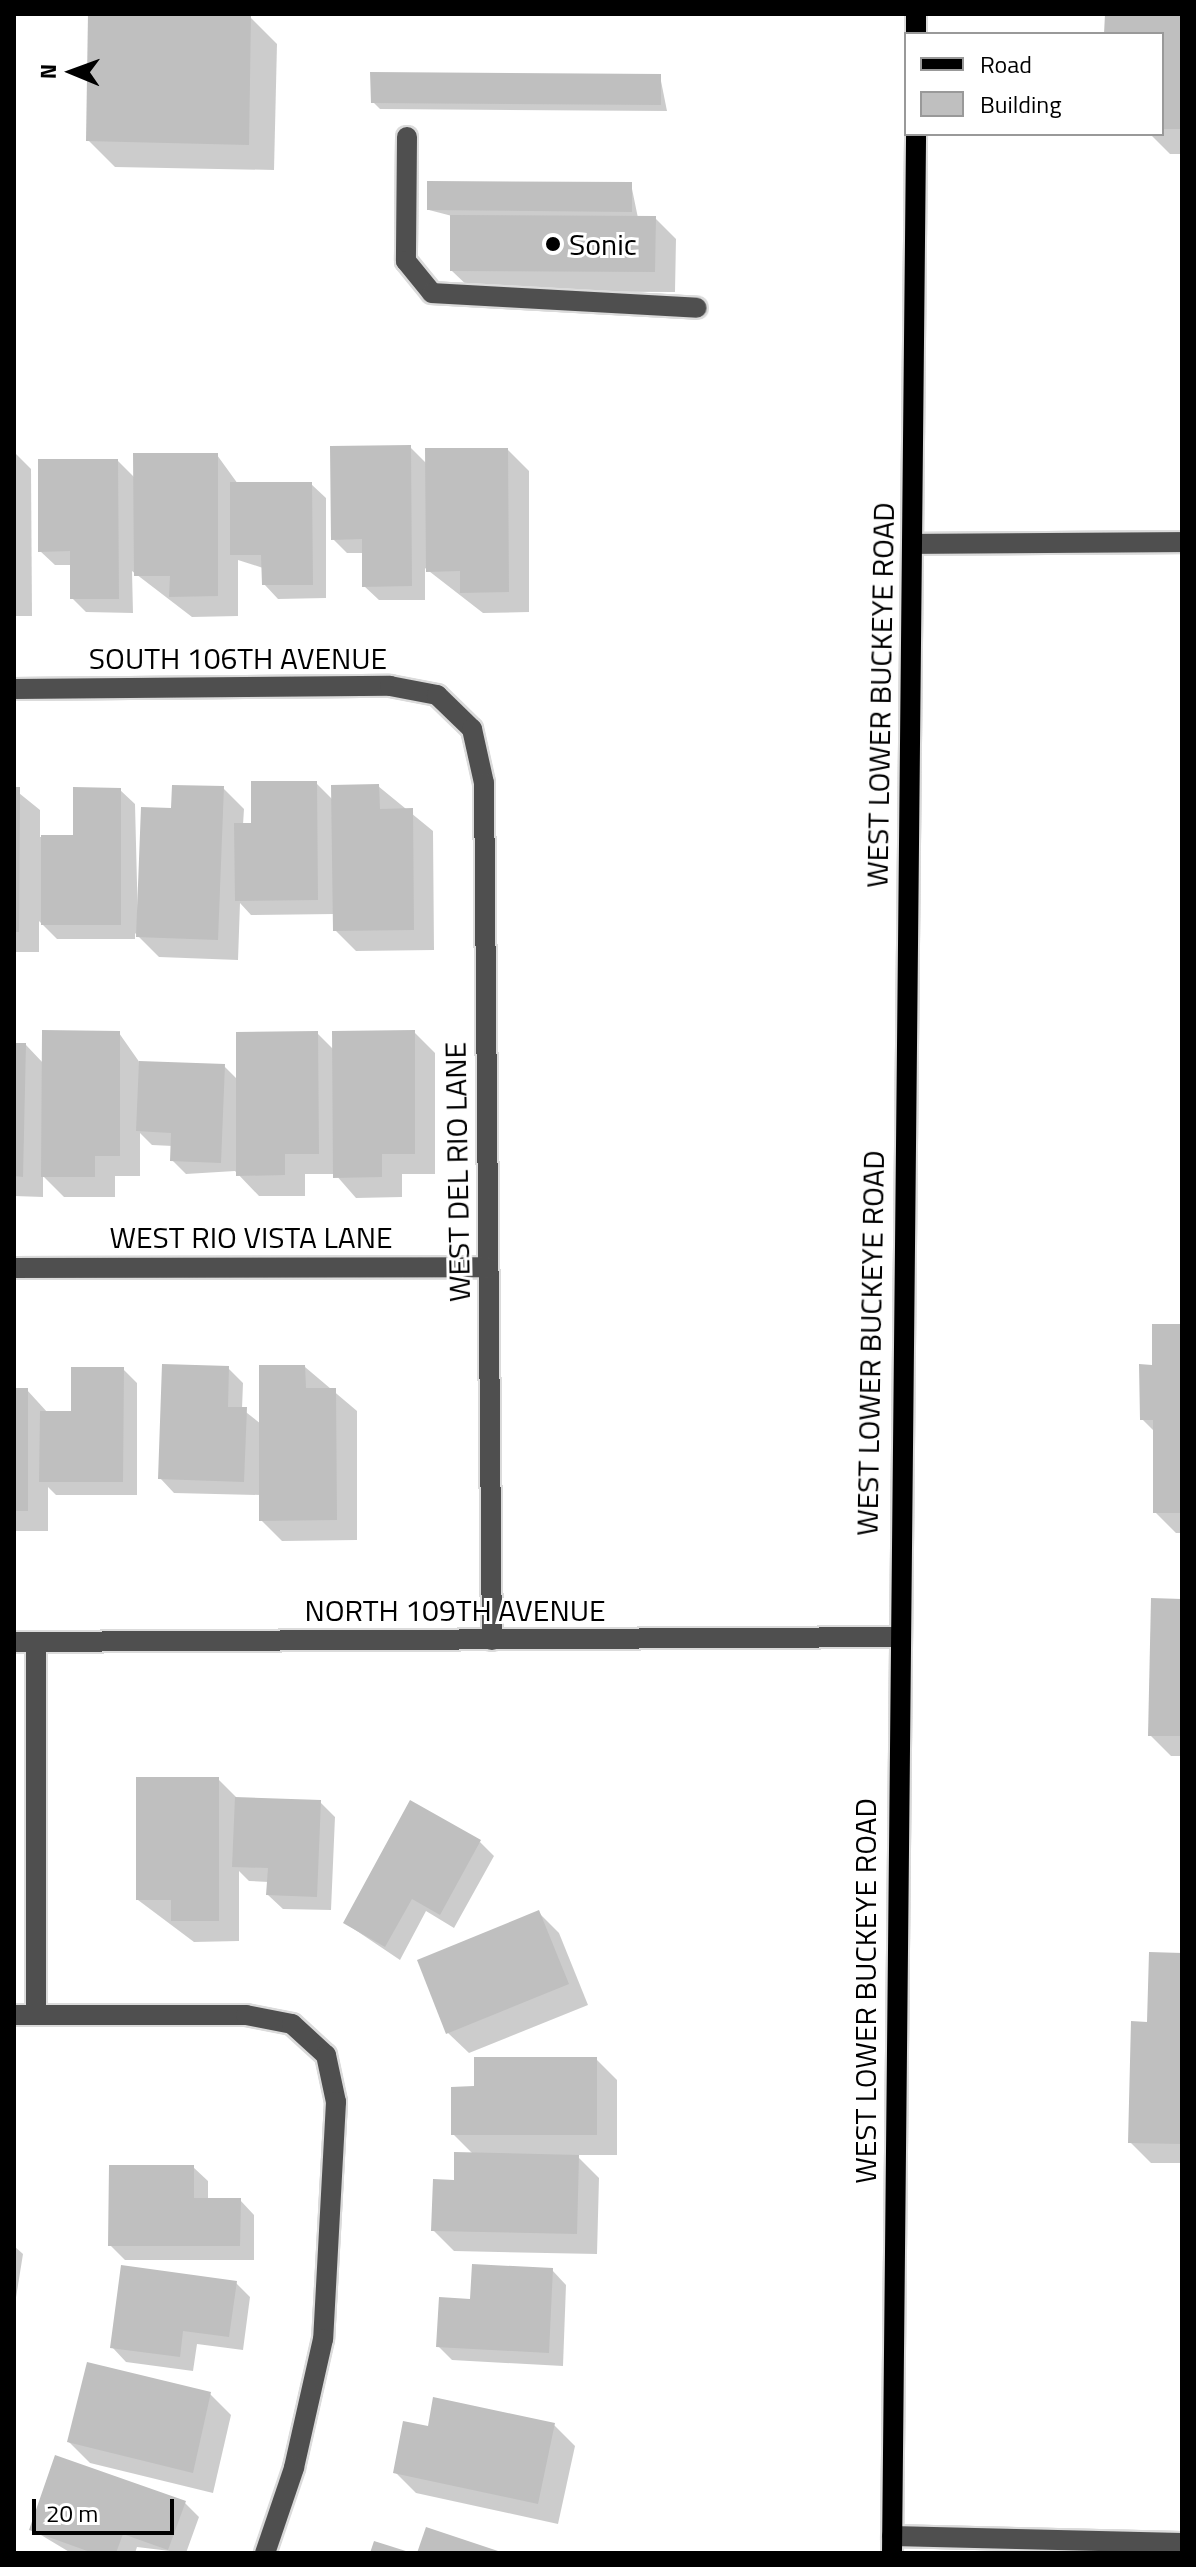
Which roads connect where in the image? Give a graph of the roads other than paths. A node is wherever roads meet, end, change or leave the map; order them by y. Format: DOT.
graph roads {
  1 [pos="916,136"];
  2 [pos="407,137"];
  3 [pos="697,308"];
  4 [pos="1182,542"];
  5 [pos="912,544"];
  6 [pos="14,689"];
  7 [pos="458,708"];
  8 [pos="488,1267"];
  9 [pos="14,1268"];
  10 [pos="896,1637"];
  11 [pos="492,1640"];
  12 [pos="14,1642"];
  13 [pos="36,1642"];
  14 [pos="14,2015"];
  15 [pos="36,2015"];
  16 [pos="1182,2543"];
  17 [pos="892,2545"];
  18 [pos="265,2553"];
  1 -- 5 [label="main road, WEST LOWER BUCKEYE ROAD"];
  2 -- 3 [label="street"];
  4 -- 5 [label="street"];
  5 -- 10 [label="main road, WEST LOWER BUCKEYE ROAD"];
  6 -- 7 [label="street, SOUTH 106TH AVENUE"];
  7 -- 8 [label="street, WEST DEL RIO LANE"];
  8 -- 9 [label="street, WEST RIO VISTA LANE"];
  8 -- 11 [label="street, WEST DEL RIO LANE"];
  10 -- 11 [label="street, NORTH 109TH AVENUE"];
  10 -- 17 [label="main road, WEST LOWER BUCKEYE ROAD"];
  11 -- 13 [label="street, NORTH 109TH AVENUE"];
  12 -- 13 [label="street, NORTH 109TH AVENUE"];
  13 -- 15 [label="street"];
  14 -- 15 [label="street"];
  15 -- 18 [label="street"];
  16 -- 17 [label="street"];
}
